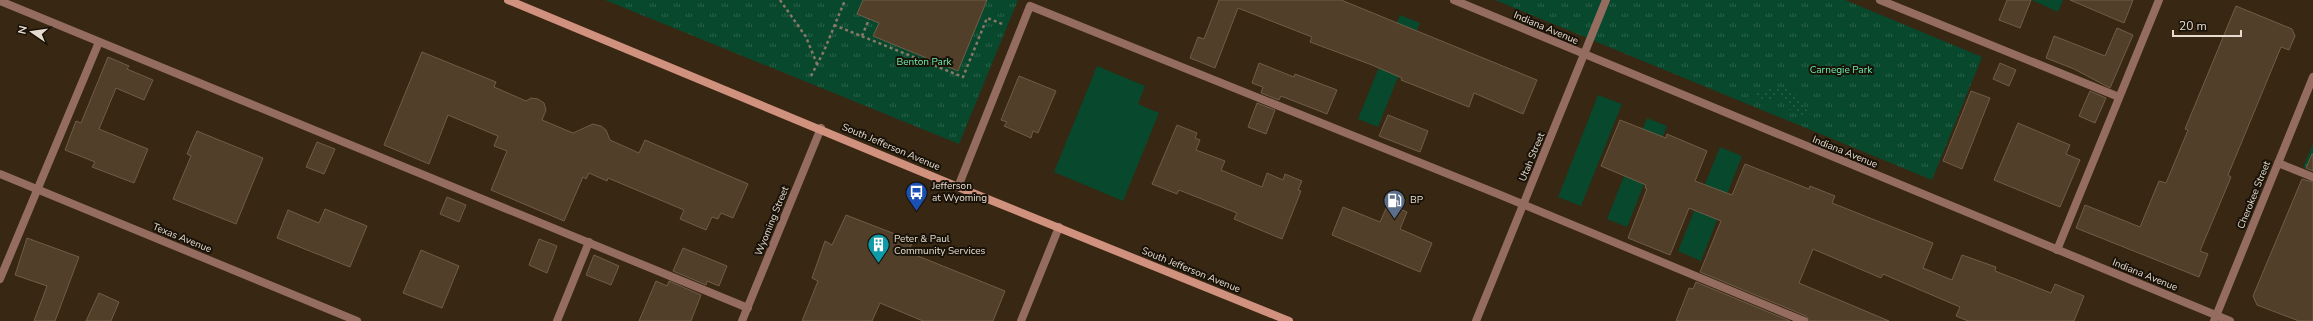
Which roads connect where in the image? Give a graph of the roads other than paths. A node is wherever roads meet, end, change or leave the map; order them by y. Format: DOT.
graph roads {
  1 [pos="508,0"];
  2 [pos="1454,0"];
  3 [pos="1606,0"];
  4 [pos="1880,0"];
  5 [pos="2159,0"];
  6 [pos="0,1"];
  7 [pos="99,42"];
  8 [pos="1584,55"];
  9 [pos="2313,77"];
  10 [pos="2119,97"];
  11 [pos="821,128"];
  12 [pos="2278,163"];
  13 [pos="0,174"];
  14 [pos="2313,177"];
  15 [pos="958,187"];
  16 [pos="37,189"];
  17 [pos="1523,204"];
  18 [pos="1058,227"];
  19 [pos="589,242"];
  20 [pos="2057,250"];
  21 [pos="0,279"];
  22 [pos="748,308"];
  23 [pos="2215,318"];
  24 [pos="357,321"];
  25 [pos="557,321"];
  26 [pos="742,321"];
  27 [pos="1020,321"];
  28 [pos="1290,321"];
  29 [pos="1476,321"];
  30 [pos="1804,321"];
  31 [pos="2230,321"];
  1 -- 11 [label="main road, South Jefferson Avenue"];
  2 -- 8 [label="street, Indiana Avenue"];
  3 -- 8 [label="street, Utah Street"];
  4 -- 10 [label="street"];
  5 -- 10 [label="street"];
  6 -- 7 [label="street"];
  7 -- 16 [label="street"];
  7 -- 19 [label="street"];
  8 -- 17 [label="street, Utah Street"];
  8 -- 20 [label="street, Indiana Avenue"];
  9 -- 12 [label="street, Cherokee Street"];
  10 -- 20 [label="street"];
  11 -- 15 [label="main road, South Jefferson Avenue"];
  11 -- 22 [label="street, Wyoming Street"];
  12 -- 14 [label="street"];
  12 -- 23 [label="street, Cherokee Street"];
  13 -- 16 [label="street, Texas Avenue"];
  15 -- 17 [label="street"];
  15 -- 18 [label="main road, South Jefferson Avenue"];
  16 -- 21 [label="street"];
  16 -- 24 [label="street, Texas Avenue"];
  17 -- 29 [label="street, Utah Street"];
  17 -- 30 [label="street"];
  18 -- 27 [label="street"];
  18 -- 28 [label="main road, South Jefferson Avenue"];
  19 -- 22 [label="street"];
  19 -- 25 [label="street"];
  20 -- 23 [label="street, Indiana Avenue"];
  22 -- 26 [label="street, Wyoming Street"];
  23 -- 31 [label="street, Indiana Avenue"];
}
